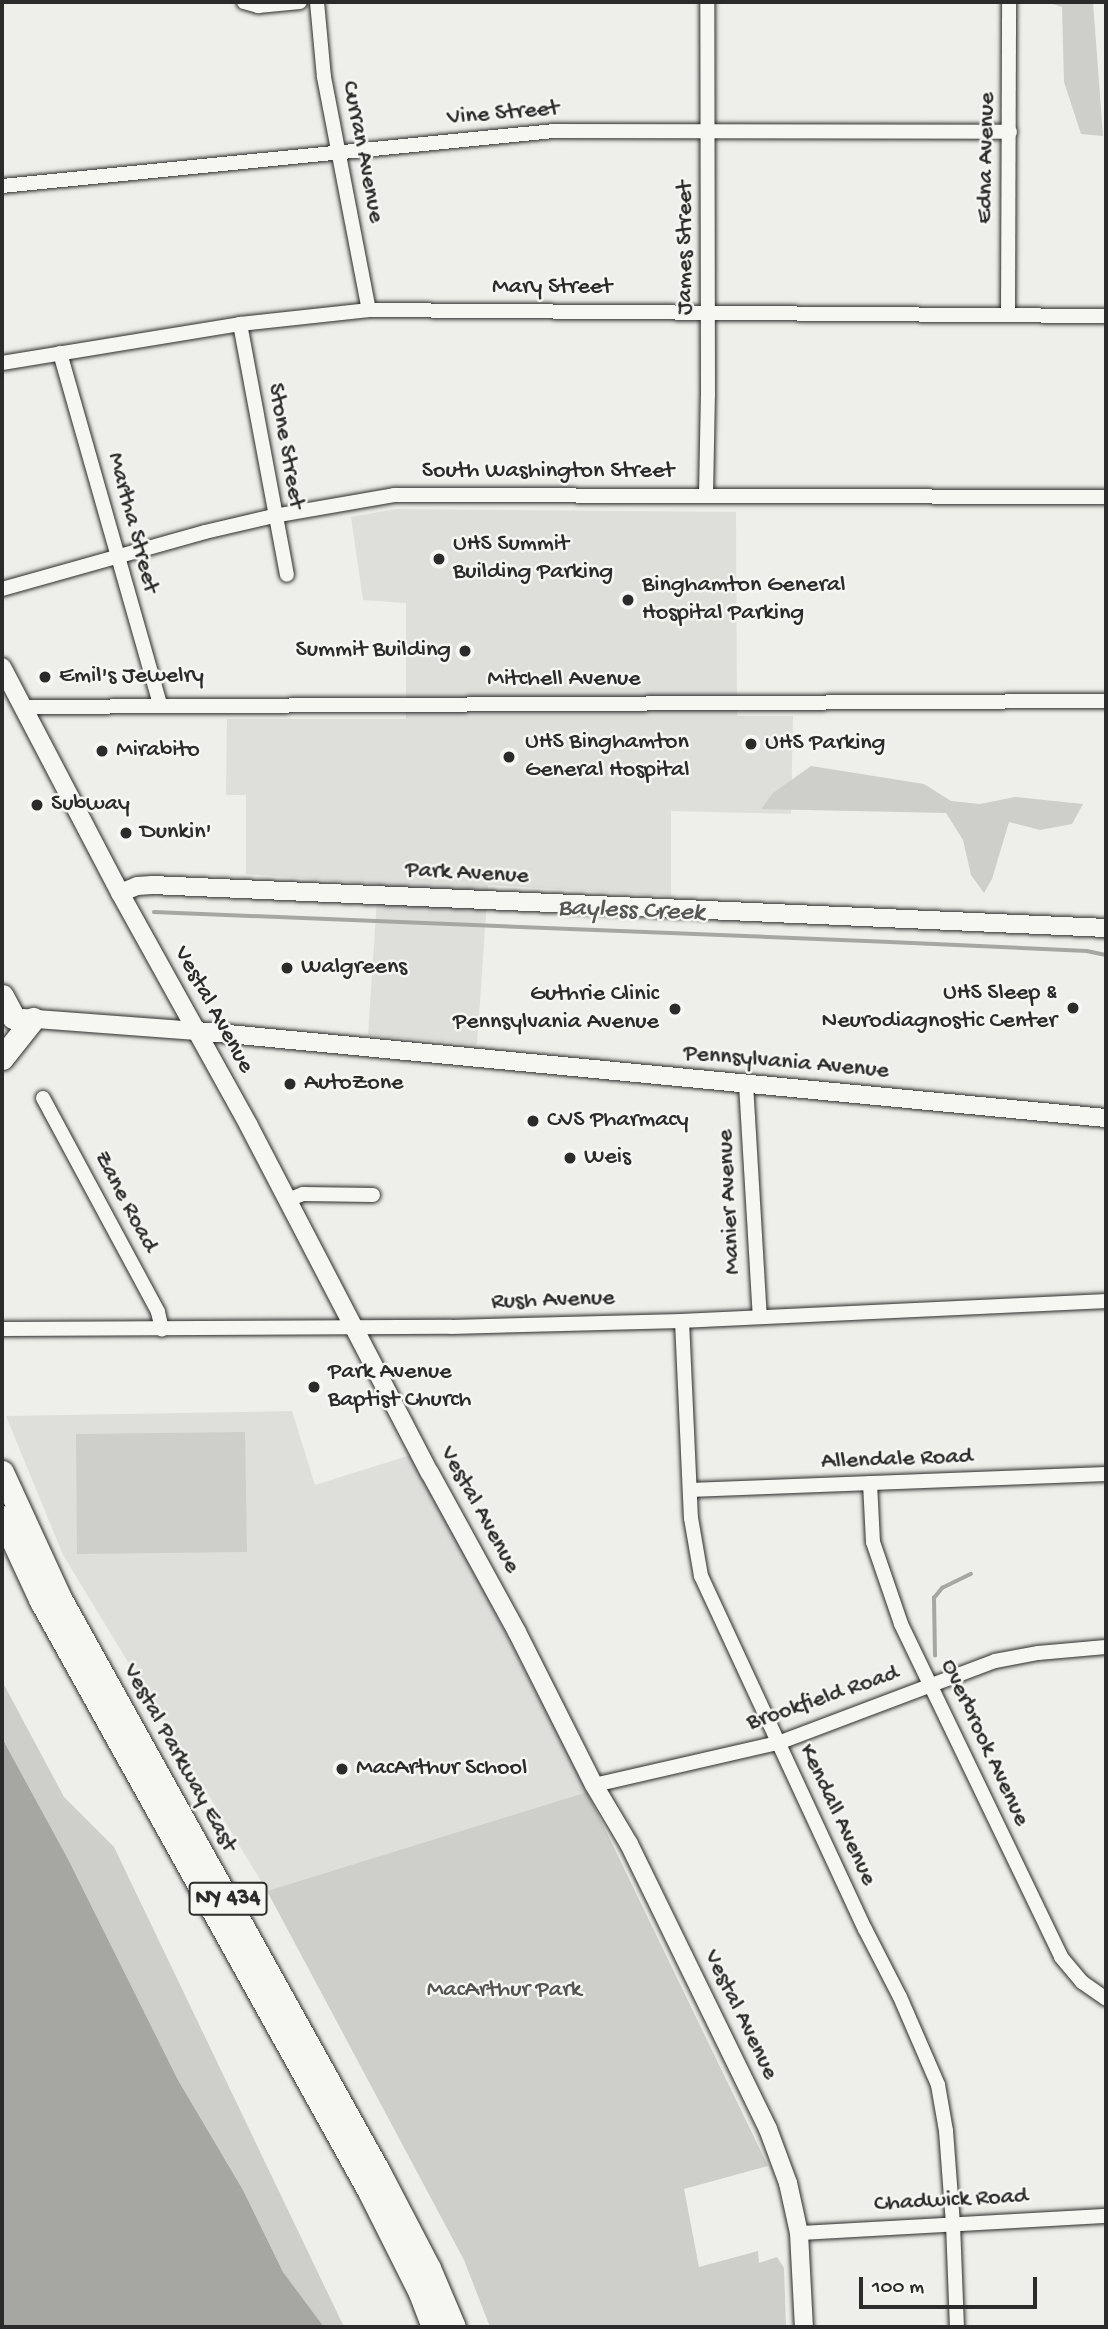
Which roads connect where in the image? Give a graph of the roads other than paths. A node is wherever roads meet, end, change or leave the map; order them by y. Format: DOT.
graph roads {
  1 [pos="244,2"];
  2 [pos="300,2"];
  3 [pos="317,2"];
  4 [pos="707,2"];
  5 [pos="1009,2"];
  6 [pos="708,129"];
  7 [pos="1010,132"];
  8 [pos="339,153"];
  9 [pos="2,187"];
  10 [pos="369,310"];
  11 [pos="708,311"];
  12 [pos="1008,315"];
  13 [pos="1106,316"];
  14 [pos="240,324"];
  15 [pos="60,353"];
  16 [pos="2,363"];
  17 [pos="706,495"];
  18 [pos="1106,497"];
  19 [pos="274,516"];
  20 [pos="118,556"];
  21 [pos="287,575"];
  22 [pos="2,589"];
  23 [pos="2,667"];
  24 [pos="1106,701"];
  25 [pos="160,705"];
  26 [pos="22,707"];
  27 [pos="120,893"];
  28 [pos="1106,928"];
  29 [pos="2,996"];
  30 [pos="16,1017"];
  31 [pos="197,1031"];
  32 [pos="2,1058"];
  33 [pos="746,1084"];
  34 [pos="43,1098"];
  35 [pos="1106,1118"];
  36 [pos="373,1195"];
  37 [pos="288,1200"];
  38 [pos="1106,1301"];
  39 [pos="760,1317"];
  40 [pos="682,1321"];
  41 [pos="356,1327"];
  42 [pos="2,1329"];
  43 [pos="162,1330"];
  44 [pos="2,1472"];
  45 [pos="1106,1474"];
  46 [pos="870,1483"];
  47 [pos="690,1490"];
  48 [pos="4,1527"];
  49 [pos="1106,1647"];
  50 [pos="931,1684"];
  51 [pos="778,1742"];
  52 [pos="594,1785"];
  53 [pos="1106,1999"];
  54 [pos="1106,2216"];
  55 [pos="953,2224"];
  56 [pos="799,2233"];
  57 [pos="433,2327"];
  58 [pos="454,2327"];
  59 [pos="804,2327"];
  60 [pos="957,2327"];
  1 -- 2 [label="street"];
  3 -- 8 [label="street, Curran Avenue"];
  4 -- 6 [label="street, James Street"];
  5 -- 7 [label="street, Edna Avenue"];
  6 -- 7 [label="street, Vine Street"];
  6 -- 8 [label="street, Vine Street"];
  6 -- 11 [label="street, James Street"];
  7 -- 12 [label="street, Edna Avenue"];
  8 -- 9 [label="street, Vine Street"];
  8 -- 10 [label="street, Curran Avenue"];
  10 -- 11 [label="street, Mary Street"];
  10 -- 14 [label="street, Mary Street"];
  11 -- 12 [label="street, Mary Street"];
  11 -- 17 [label="street, James Street"];
  12 -- 13 [label="street, Mary Street"];
  14 -- 15 [label="street, Mary Street"];
  14 -- 19 [label="street, Stone Street"];
  15 -- 16 [label="street, Mary Street"];
  15 -- 20 [label="street, Martha Street"];
  17 -- 18 [label="street, South Washington Street"];
  17 -- 19 [label="street, South Washington Street"];
  19 -- 20 [label="street, South Washington Street"];
  19 -- 21 [label="street, Stone Street"];
  20 -- 22 [label="street, South Washington Street"];
  20 -- 25 [label="street, Martha Street"];
  23 -- 26 [label="street, Vestal Avenue"];
  24 -- 25 [label="street, Mitchell Avenue"];
  25 -- 26 [label="street, Mitchell Avenue"];
  26 -- 27 [label="street, Vestal Avenue"];
  27 -- 28 [label="street, Park Avenue"];
  27 -- 31 [label="street, Vestal Avenue"];
  29 -- 30 [label="main road"];
  30 -- 31 [label="street, Pennsylvania Avenue"];
  30 -- 32 [label="main road"];
  31 -- 33 [label="street, Pennsylvania Avenue"];
  31 -- 37 [label="street, Vestal Avenue"];
  33 -- 35 [label="street, Pennsylvania Avenue"];
  33 -- 39 [label="street, Manier Avenue"];
  34 -- 43 [label="street, Zane Road"];
  36 -- 37 [label="street"];
  37 -- 41 [label="street, Vestal Avenue"];
  38 -- 39 [label="street, Rush Avenue"];
  39 -- 40 [label="street, Rush Avenue"];
  40 -- 41 [label="street, Rush Avenue"];
  40 -- 47 [label="street, Kendall Avenue"];
  41 -- 43 [label="street, Rush Avenue"];
  41 -- 52 [label="street, Vestal Avenue"];
  42 -- 43 [label="street, Rush Avenue"];
  44 -- 58 [label="main road, Vestal Parkway East / NY 434"];
  45 -- 46 [label="street, Allendale Road"];
  46 -- 47 [label="street, Allendale Road"];
  46 -- 50 [label="street, Overbrook Avenue"];
  47 -- 51 [label="street, Kendall Avenue"];
  48 -- 57 [label="main road, Vestal Parkway East / NY 434"];
  49 -- 50 [label="street, Brookfield Road"];
  50 -- 51 [label="street, Brookfield Road"];
  50 -- 53 [label="street, Overbrook Avenue"];
  51 -- 52 [label="street, Brookfield Road"];
  51 -- 55 [label="street, Kendall Avenue"];
  52 -- 56 [label="street, Vestal Avenue"];
  54 -- 55 [label="street, Chadwick Road"];
  55 -- 56 [label="street, Chadwick Road"];
  55 -- 60 [label="street, Kendall Avenue"];
  56 -- 59 [label="street, Vestal Avenue"];
}
